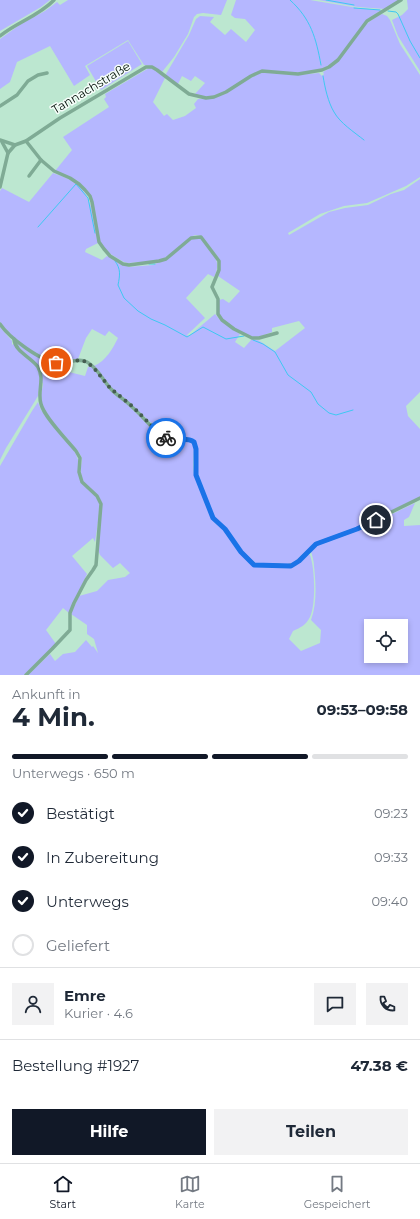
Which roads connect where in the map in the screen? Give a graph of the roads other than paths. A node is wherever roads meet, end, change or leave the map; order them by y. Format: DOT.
graph roads {
  1 [pos="54,0"];
  2 [pos="401,0"];
  3 [pos="0,36"];
  4 [pos="47,73"];
  5 [pos="0,106"];
  6 [pos="0,140"];
  7 [pos="26,141"];
  8 [pos="16,145"];
  9 [pos="8,153"];
  10 [pos="41,160"];
  11 [pos="29,176"];
  12 [pos="0,188"];
  13 [pos="0,324"];
  14 [pos="277,333"];
  15 [pos="14,339"];
  16 [pos="420,498"];
  17 [pos="26,675"];
  1 -- 3 [label="street"];
  2 -- 7 [label="street, Tannachstraße"];
  4 -- 5 [label="street"];
  6 -- 8 [label="street"];
  6 -- 9 [label="street"];
  7 -- 8 [label="street, Tannachstraße"];
  7 -- 10 [label="street"];
  8 -- 9 [label="street, Tannachstraße"];
  9 -- 12 [label="street"];
  10 -- 11 [label="street"];
  10 -- 14 [label="street"];
  13 -- 15 [label="street"];
  15 -- 16 [label="street"];
  15 -- 17 [label="street"];
}
